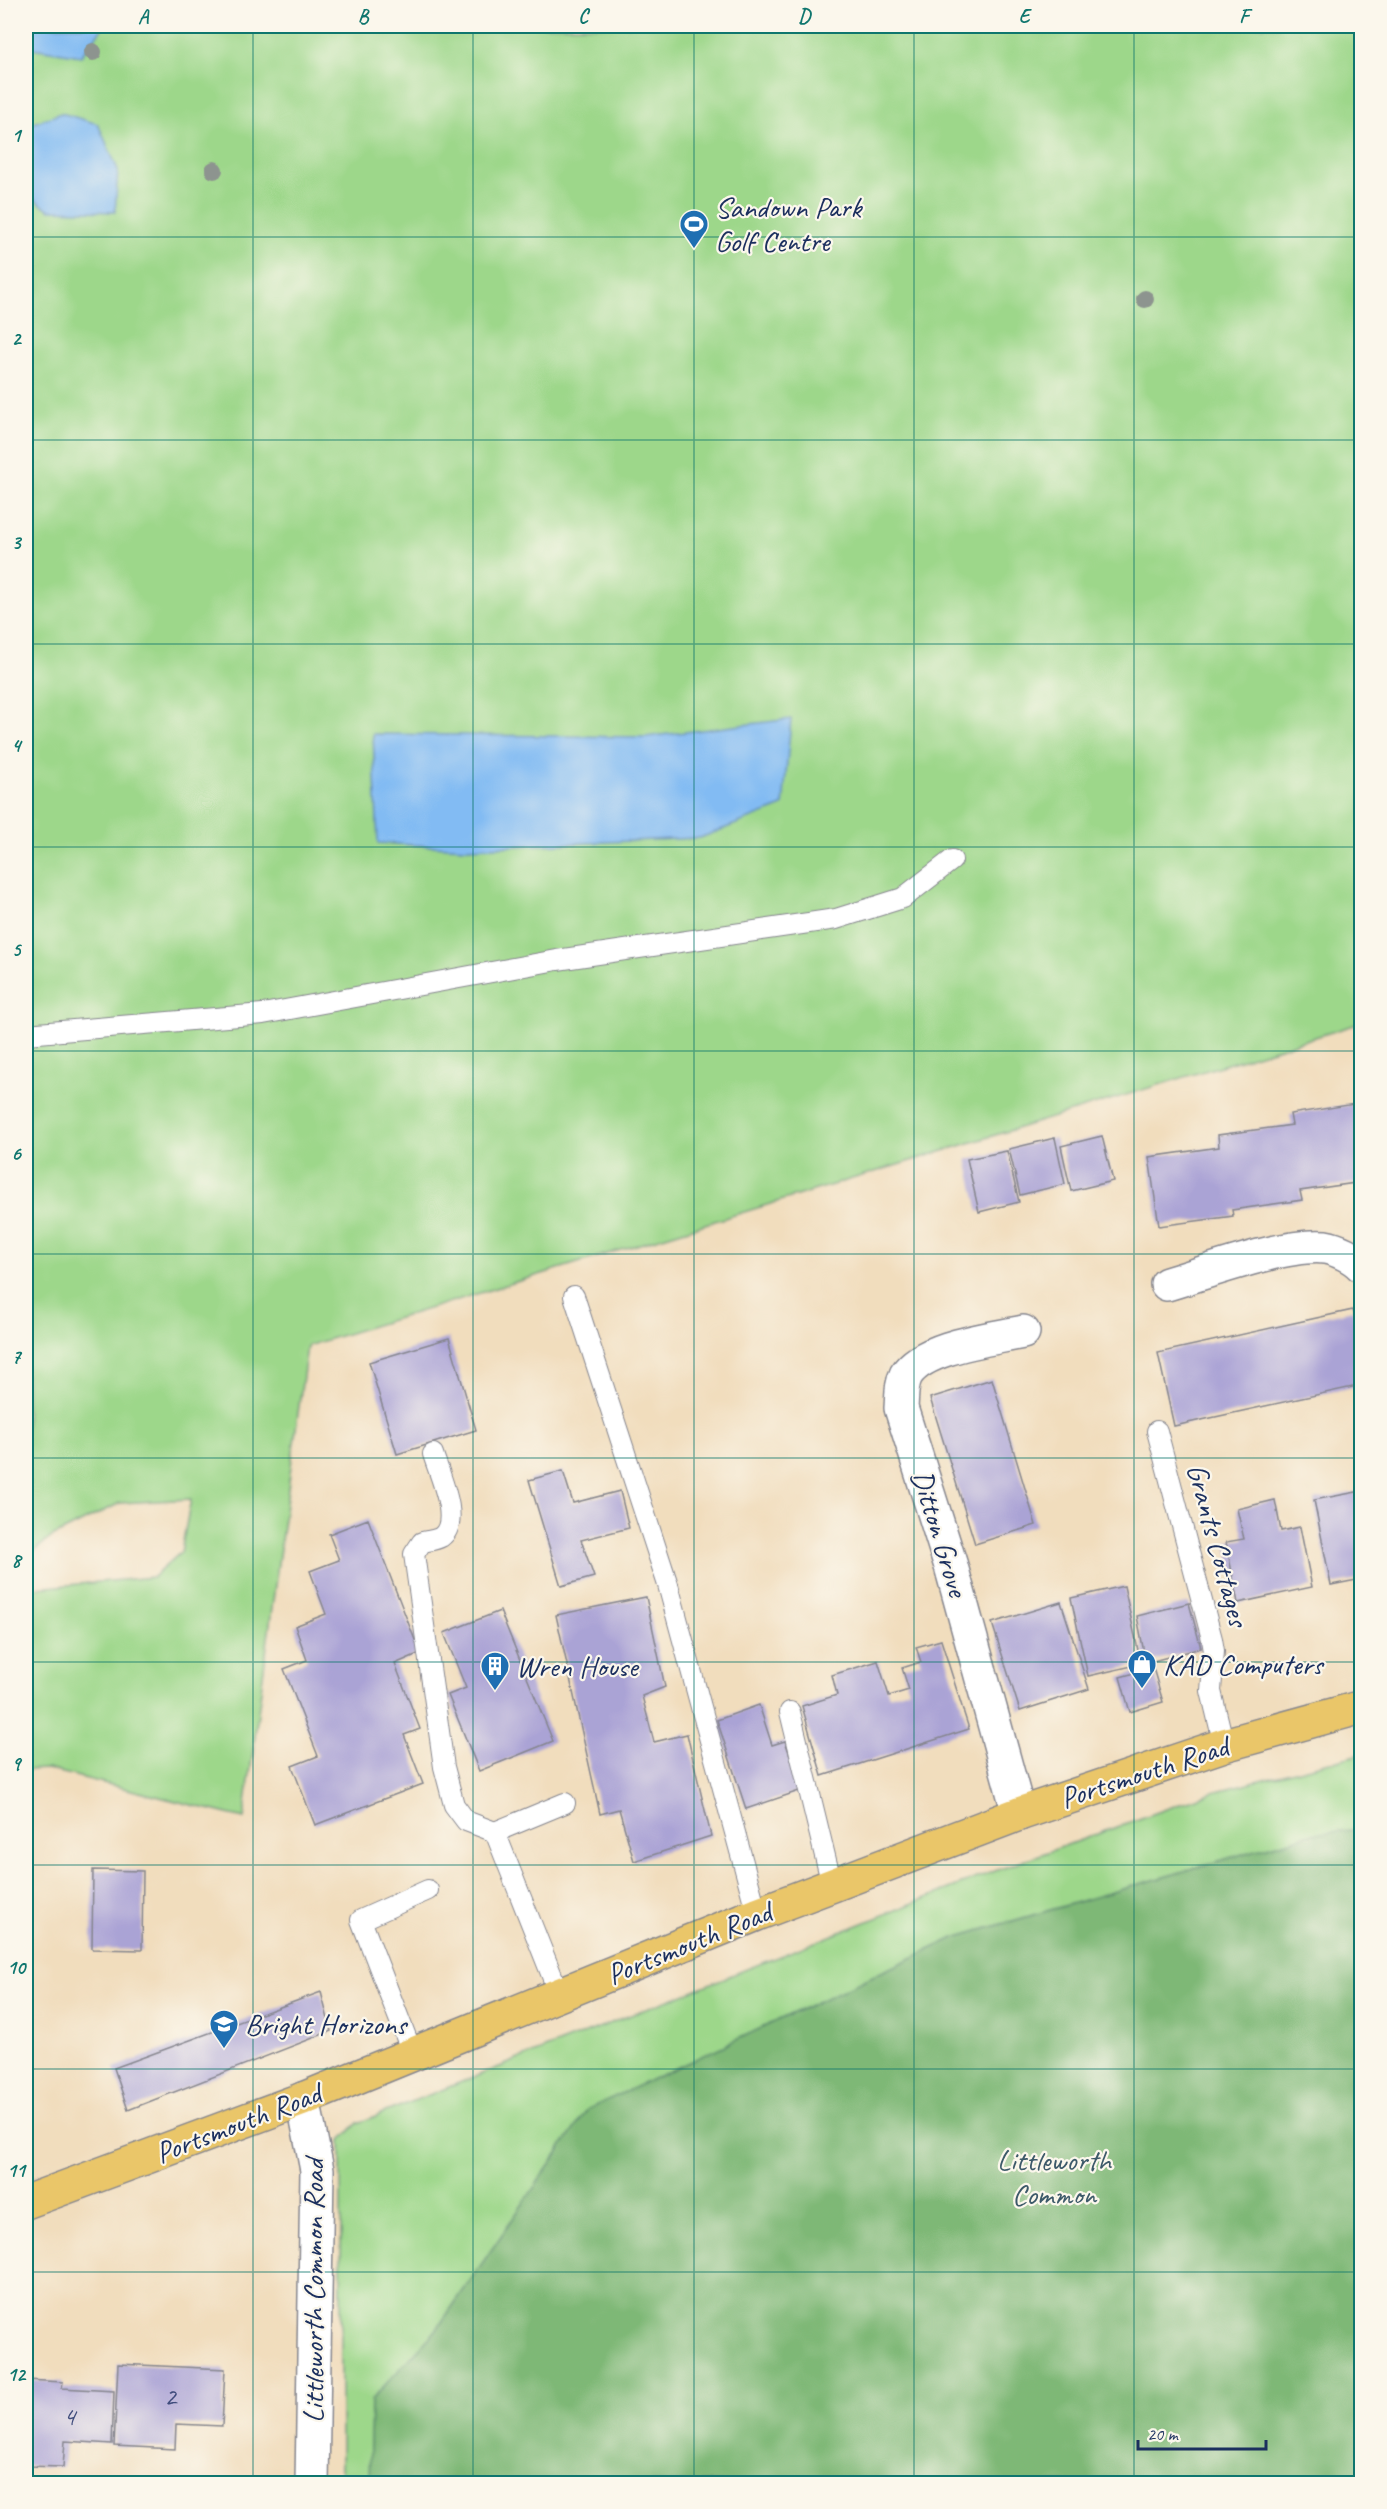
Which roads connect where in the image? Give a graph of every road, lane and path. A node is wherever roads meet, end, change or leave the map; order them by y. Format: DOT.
graph roads {
  1 [pos="952,860"];
  2 [pos="26,1034"];
  3 [pos="1362,1266"];
  4 [pos="1167,1284"];
  5 [pos="574,1296"];
  6 [pos="1023,1332"];
  7 [pos="1157,1431"];
  8 [pos="433,1454"];
  9 [pos="1362,1707"];
  10 [pos="790,1712"];
  11 [pos="1224,1745"];
  12 [pos="565,1803"];
  13 [pos="1018,1814"];
  14 [pos="495,1832"];
  15 [pos="832,1885"];
  16 [pos="428,1890"];
  17 [pos="757,1914"];
  18 [pos="560,1996"];
  19 [pos="413,2055"];
  20 [pos="303,2099"];
  21 [pos="26,2202"];
  22 [pos="312,2484"];
  1 -- 2 [label="lane"];
  3 -- 4 [label="street"];
  5 -- 17 [label="lane"];
  6 -- 13 [label="street, Ditton Grove"];
  7 -- 11 [label="lane, Grants Cottages"];
  8 -- 14 [label="lane"];
  9 -- 11 [label="main road, Portsmouth Road"];
  10 -- 15 [label="lane"];
  11 -- 13 [label="main road, Portsmouth Road"];
  12 -- 14 [label="lane"];
  13 -- 15 [label="main road, Portsmouth Road"];
  14 -- 18 [label="lane"];
  15 -- 17 [label="main road, Portsmouth Road"];
  16 -- 19 [label="lane"];
  17 -- 18 [label="main road, Portsmouth Road"];
  18 -- 19 [label="main road, Portsmouth Road"];
  19 -- 20 [label="main road, Portsmouth Road"];
  20 -- 21 [label="main road, Portsmouth Road"];
  20 -- 22 [label="street, Littleworth Common Road"];
}
